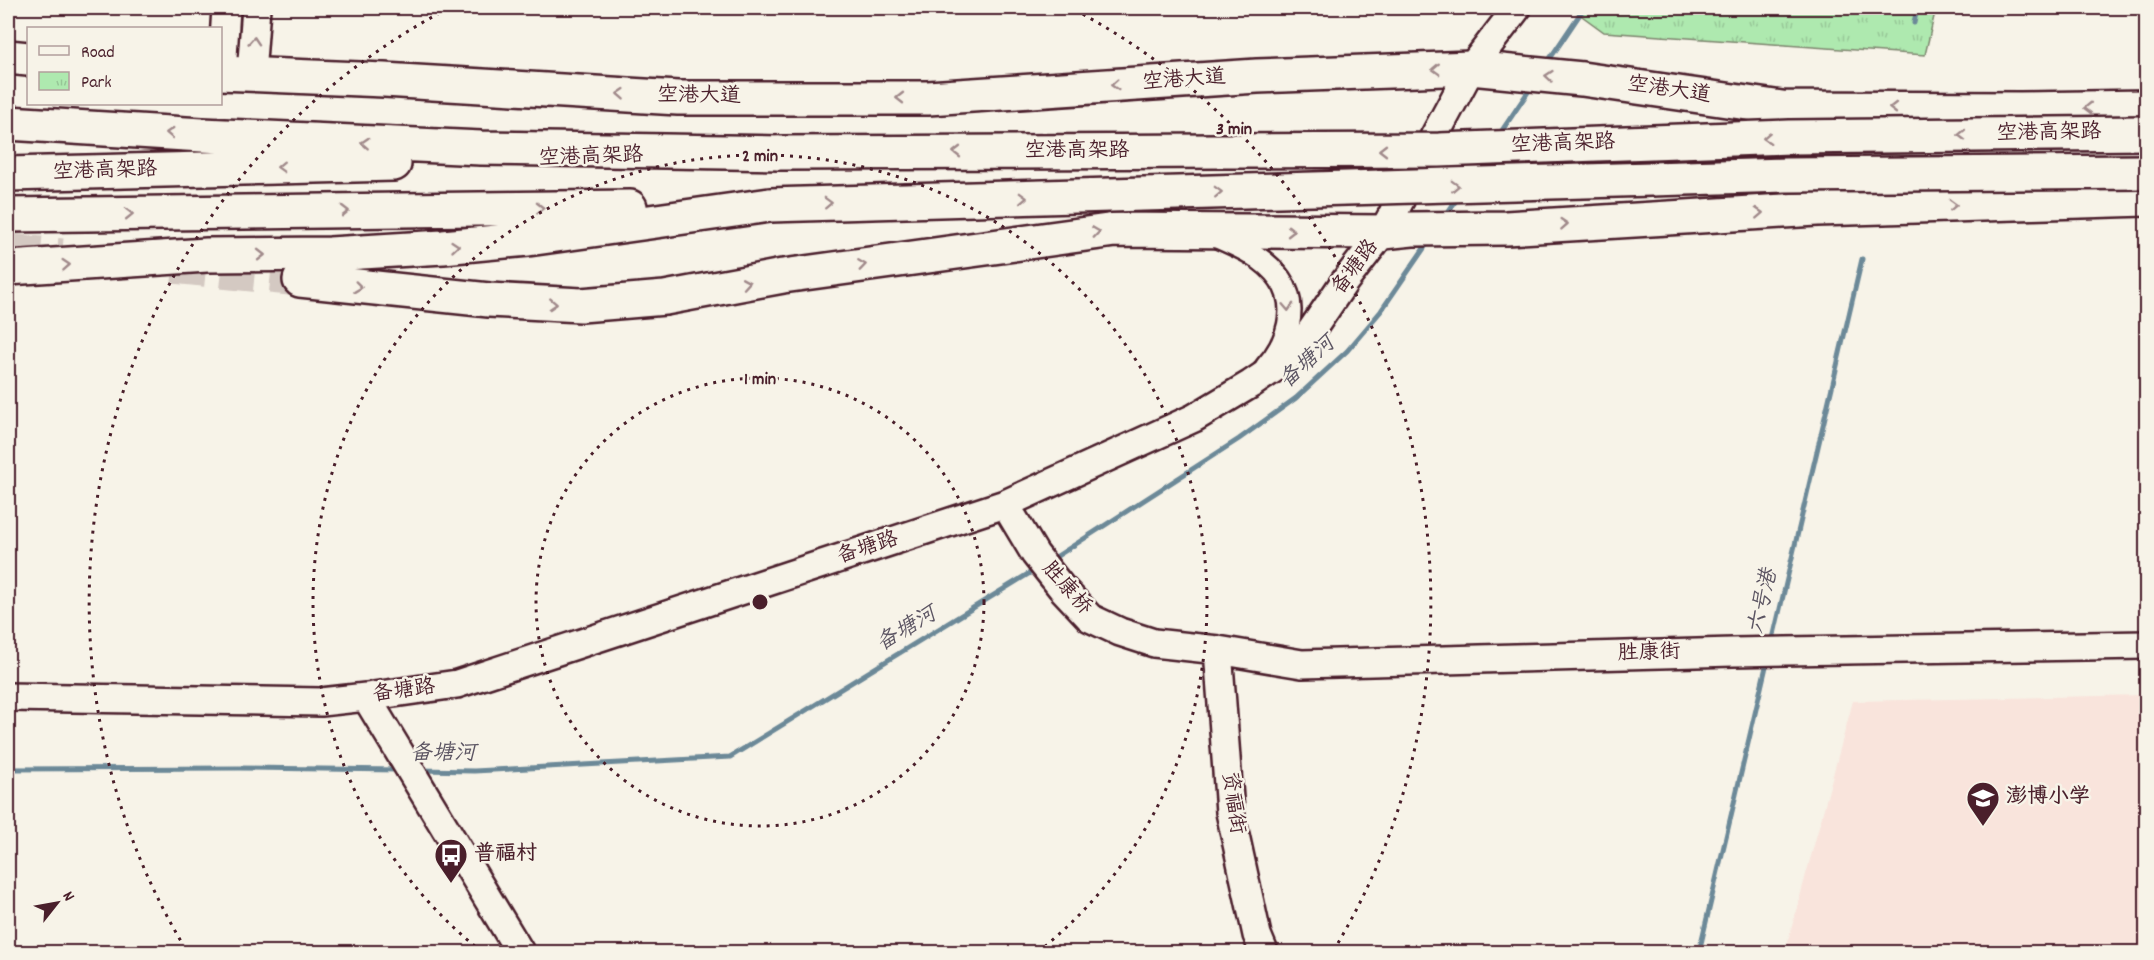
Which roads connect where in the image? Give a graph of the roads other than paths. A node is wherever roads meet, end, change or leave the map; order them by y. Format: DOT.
graph roads {
  1 [pos="226,8"];
  2 [pos="256,8"];
  3 [pos="1517,8"];
  4 [pos="8,57"];
  5 [pos="27,59"];
  6 [pos="1471,68"];
  7 [pos="231,73"];
  8 [pos="2146,107"];
  9 [pos="8,123"];
  10 [pos="2146,133"];
  11 [pos="780,153"];
  12 [pos="2146,171"];
  13 [pos="8,174"];
  14 [pos="2146,199"];
  15 [pos="770,205"];
  16 [pos="8,215"];
  17 [pos="1204,230"];
  18 [pos="1398,230"];
  19 [pos="8,268"];
  20 [pos="300,280"];
  21 [pos="1251,384"];
  22 [pos="1005,504"];
  23 [pos="1154,643"];
  24 [pos="2146,645"];
  25 [pos="1218,650"];
  26 [pos="8,697"];
  27 [pos="366,697"];
  28 [pos="520,952"];
  29 [pos="1264,952"];
  1 -- 7 [label="street"];
  7 -- 2 [label="street, one-way"];
  3 -- 6 [label="street, 备塘路"];
  4 -- 5 [label="main road"];
  6 -- 7 [label="main road, 空港大道, one-way"];
  8 -- 6 [label="main road, 空港大道, one-way"];
  6 -- 18 [label="street, 备塘路"];
  11 -- 9 [label="main road, one-way"];
  10 -- 11 [label="main road, 空港高架路, one-way, bridge"];
  11 -- 13 [label="main road, 空港高架路, one-way"];
  15 -- 12 [label="main road, 空港高架路, one-way, bridge"];
  18 -- 14 [label="main road, one-way"];
  16 -- 15 [label="main road, 空港高架路, one-way"];
  19 -- 15 [label="main road, one-way"];
  17 -- 18 [label="main road, one-way"];
  20 -- 17 [label="main road, one-way"];
  17 -- 21 [label="street, one-way"];
  18 -- 21 [label="street, 备塘路"];
  21 -- 22 [label="street, 备塘路"];
  22 -- 23 [label="street, 胜康桥"];
  22 -- 27 [label="street, 备塘路"];
  23 -- 25 [label="street, 胜康街"];
  24 -- 25 [label="street, 胜康街"];
  25 -- 29 [label="street, 资福街"];
  26 -- 27 [label="street, 备塘路"];
  27 -- 28 [label="street"];
}
